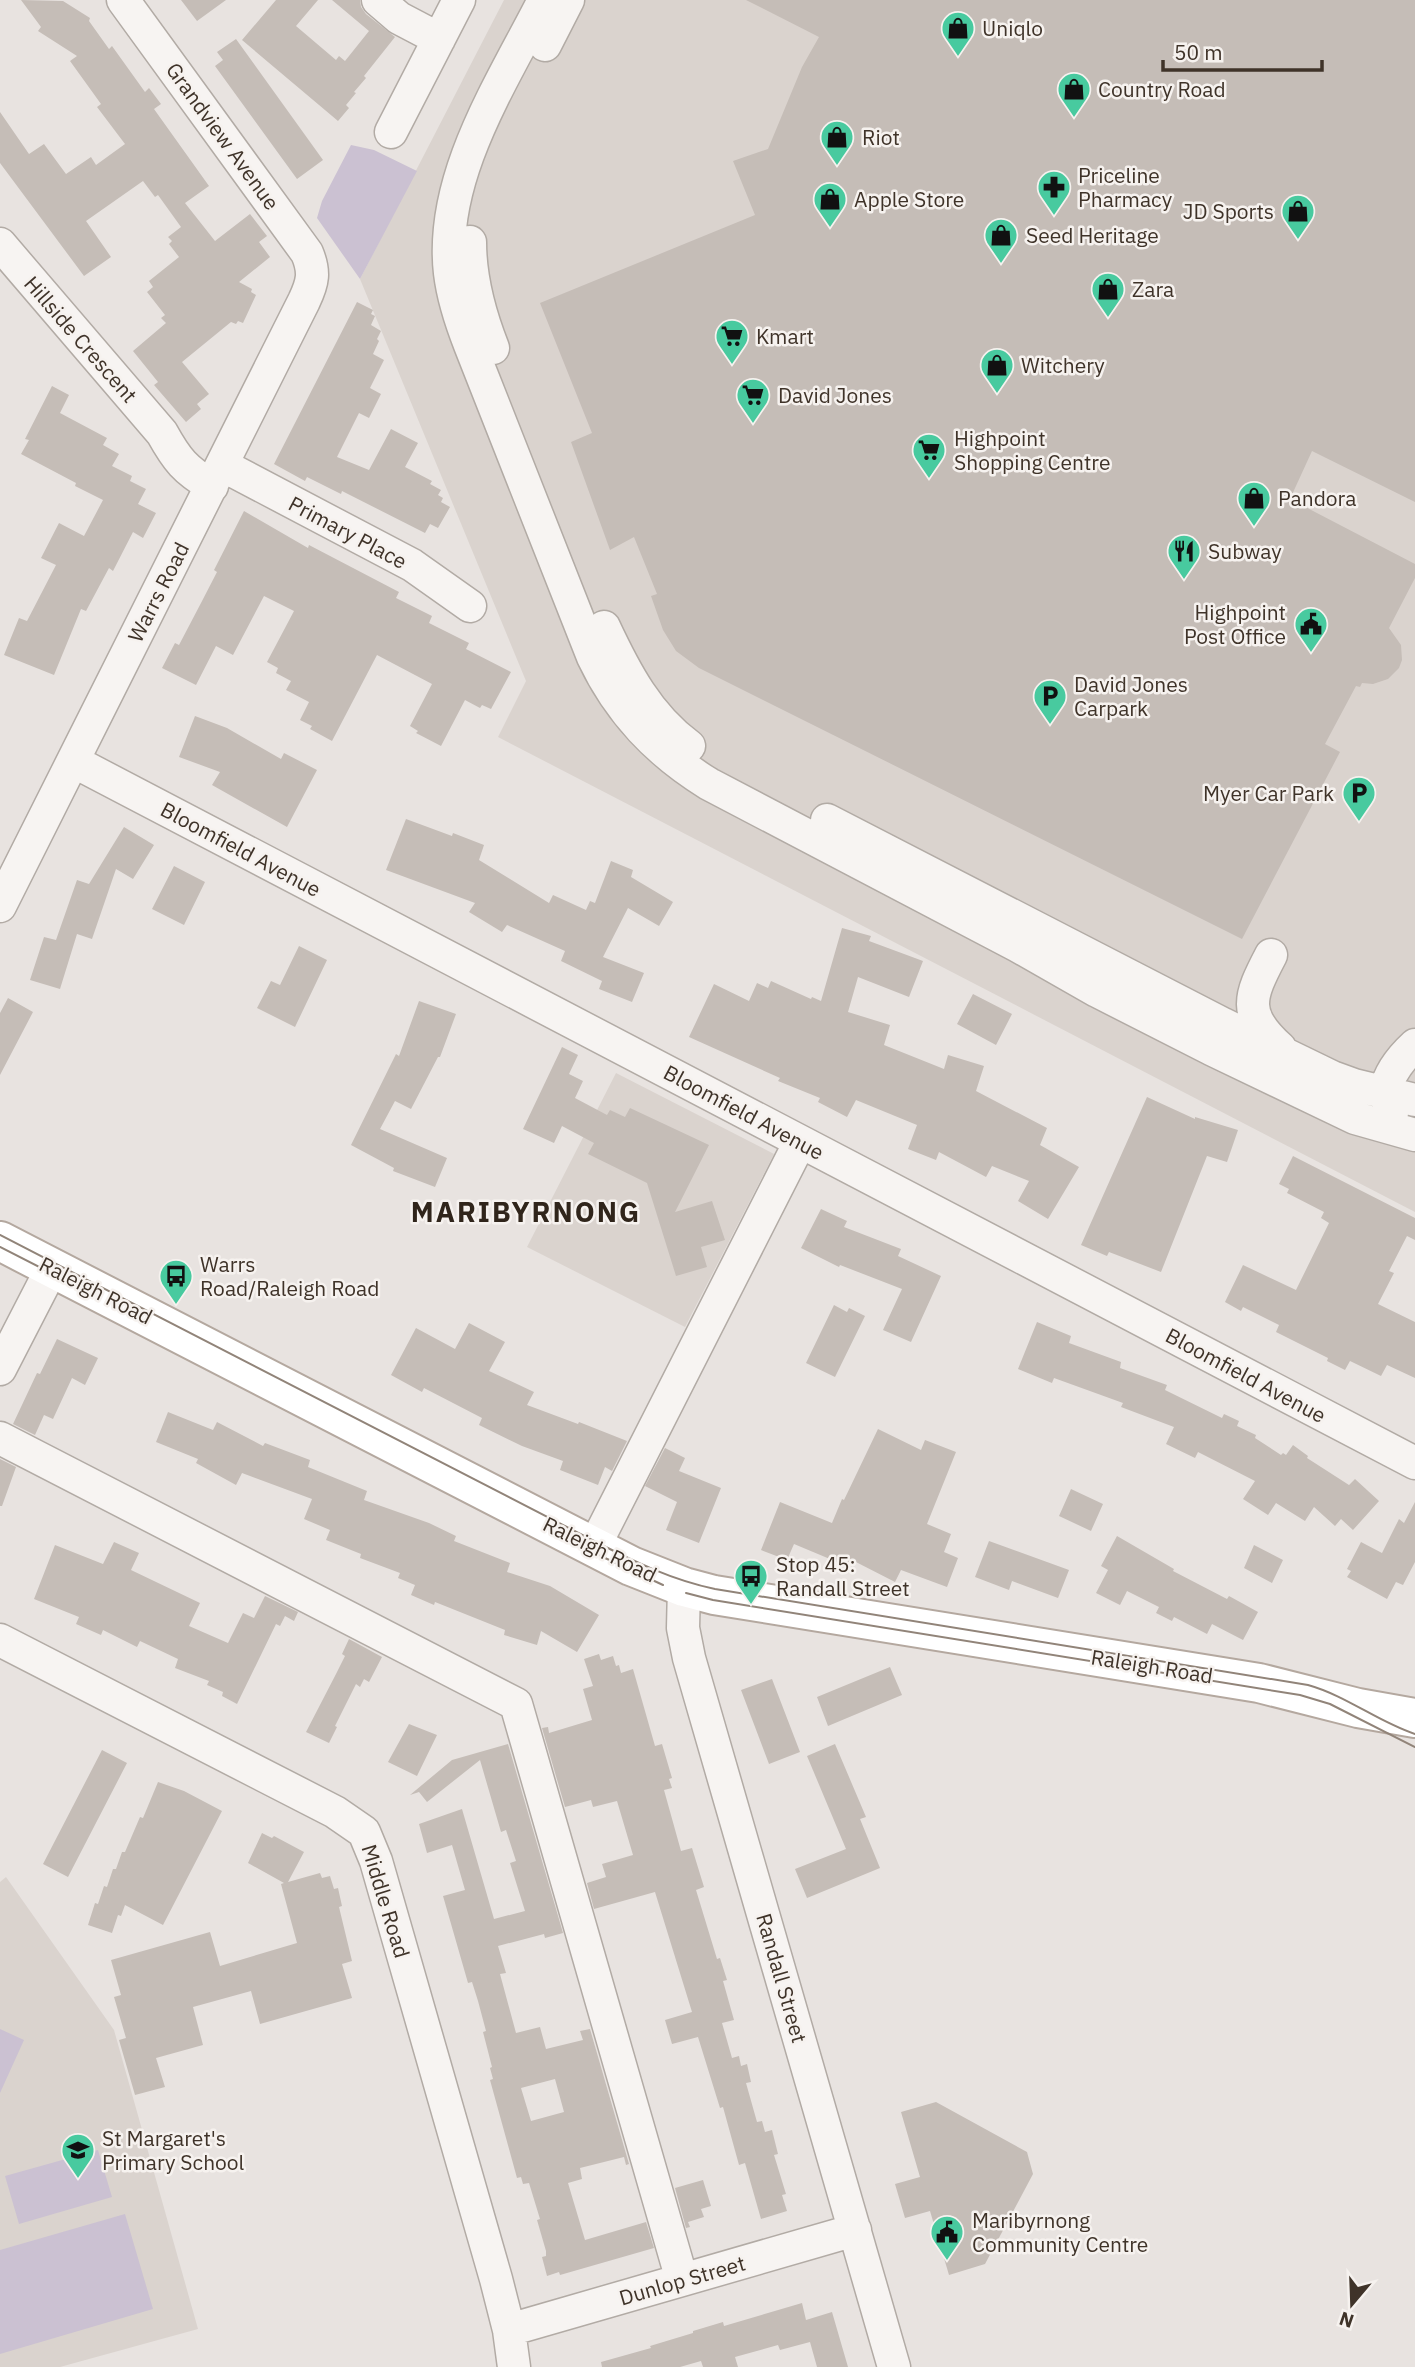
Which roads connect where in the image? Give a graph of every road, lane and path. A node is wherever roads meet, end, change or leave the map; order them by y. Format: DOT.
graph roads {
  1 [pos="123,0"];
  2 [pos="378,0"];
  3 [pos="459,0"];
  4 [pos="544,0"];
  5 [pos="568,0"];
  6 [pos="439,39"];
  7 [pos="391,132"];
  8 [pos="0,244"];
  9 [pos="313,277"];
  10 [pos="218,473"];
  11 [pos="470,606"];
  12 [pos="73,761"];
  13 [pos="812,825"];
  14 [pos="0,906"];
  15 [pos="1217,1036"];
  16 [pos="1415,1045"];
  17 [pos="1288,1055"];
  18 [pos="1400,1096"];
  19 [pos="1407,1133"];
  20 [pos="800,1142"];
  21 [pos="0,1241"];
  22 [pos="52,1268"];
  23 [pos="0,1369"];
  24 [pos="0,1438"];
  25 [pos="1415,1463"];
  26 [pos="594,1547"];
  27 [pos="684,1587"];
  28 [pos="0,1640"];
  29 [pos="1259,1683"];
  30 [pos="1415,1693"];
  31 [pos="1415,1718"];
  32 [pos="855,2230"];
  33 [pos="682,2280"];
  34 [pos="509,2330"];
  35 [pos="514,2367"];
  36 [pos="894,2367"];
  1 -- 9 [label="street, Grandview Avenue"];
  2 -- 6 [label="street"];
  3 -- 6 [label="street"];
  4 -- 13 [label="street"];
  5 -- 13 [label="street"];
  6 -- 7 [label="street"];
  8 -- 10 [label="street, Hillside Crescent"];
  9 -- 10 [label="street, Warrs Road"];
  10 -- 11 [label="street, Primary Place"];
  10 -- 12 [label="street, Warrs Road"];
  12 -- 14 [label="street, Warrs Road"];
  12 -- 20 [label="street, Bloomfield Avenue"];
  13 -- 15 [label="street"];
  15 -- 17 [label="street"];
  15 -- 17 [label="street"];
  15 -- 19 [label="street"];
  16 -- 18 [label="street"];
  17 -- 18 [label="street"];
  18 -- 19 [label="street"];
  20 -- 25 [label="street, Bloomfield Avenue"];
  20 -- 26 [label="street"];
  21 -- 22 [label="main road, Raleigh Road"];
  22 -- 23 [label="street"];
  22 -- 26 [label="main road, Raleigh Road"];
  24 -- 33 [label="street"];
  26 -- 27 [label="main road, Raleigh Road"];
  27 -- 29 [label="main road, Raleigh Road"];
  27 -- 32 [label="street, Randall Street"];
  28 -- 34 [label="street, Middle Road"];
  29 -- 30 [label="main road, Raleigh Road"];
  29 -- 31 [label="main road, Raleigh Road"];
  32 -- 33 [label="street, Dunlop Street"];
  32 -- 36 [label="street, Randall Street"];
  33 -- 34 [label="street, Dunlop Street"];
  34 -- 35 [label="street, Middle Road"];
}
